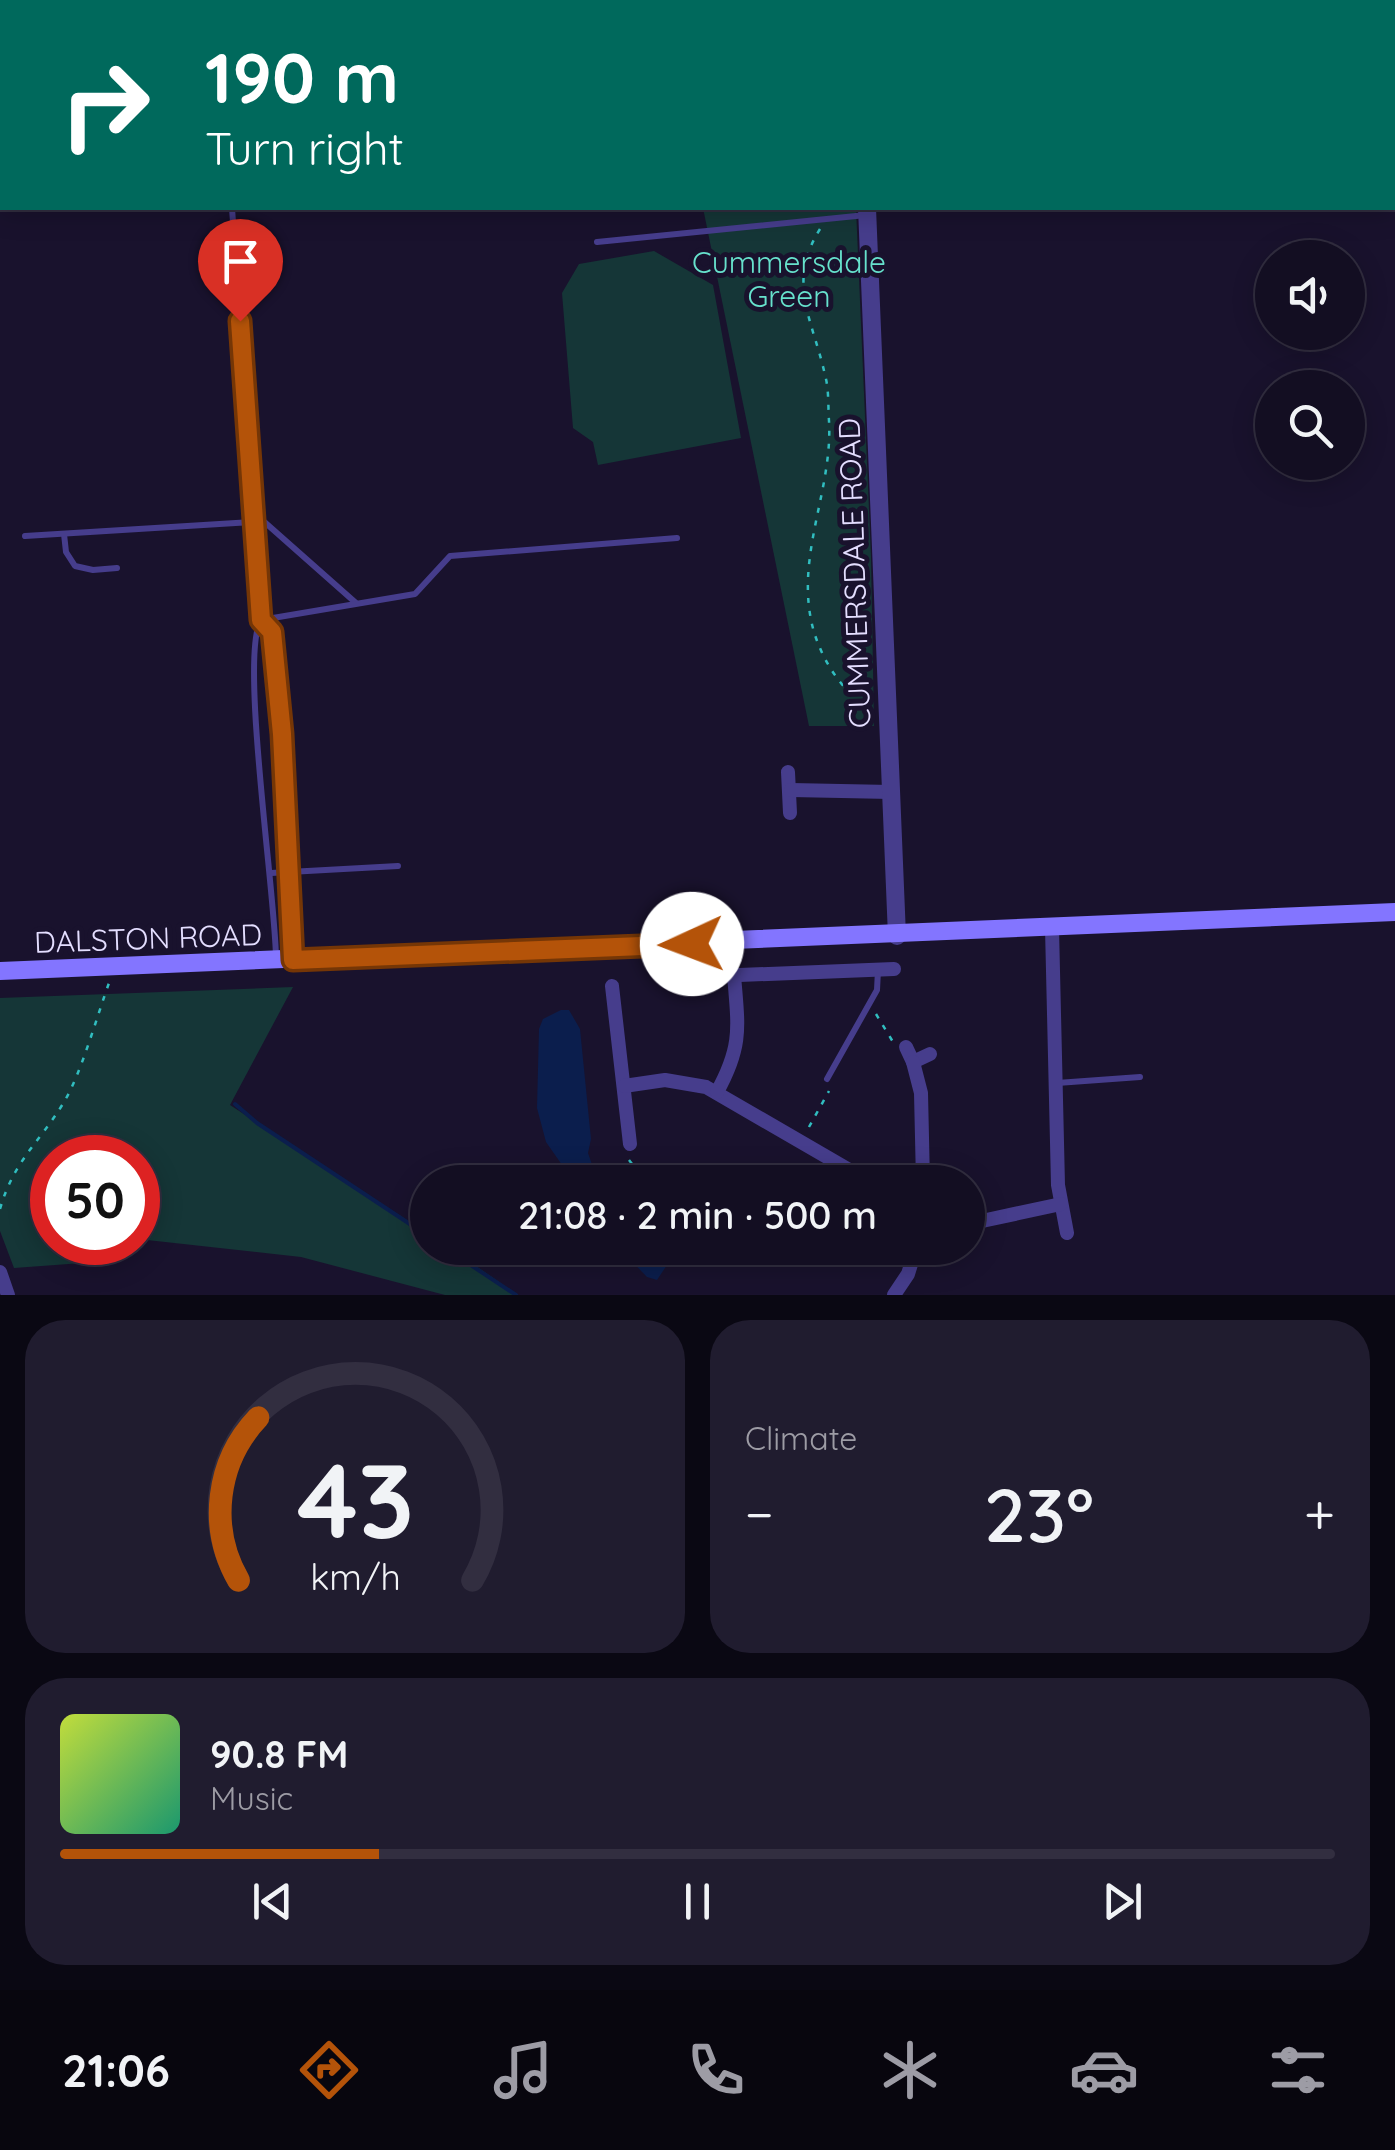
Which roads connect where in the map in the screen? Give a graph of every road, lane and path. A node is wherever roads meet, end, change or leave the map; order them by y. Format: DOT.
graph roads {
  1 [pos="232,210"];
  2 [pos="867,211"];
  3 [pos="826,219"];
  4 [pos="596,242"];
  5 [pos="251,510"];
  6 [pos="252,522"];
  7 [pos="64,534"];
  8 [pos="25,536"];
  9 [pos="677,538"];
  10 [pos="117,568"];
  11 [pos="357,604"];
  12 [pos="261,620"];
  13 [pos="887,714"];
  14 [pos="788,772"];
  15 [pos="791,790"];
  16 [pos="890,792"];
  17 [pos="790,814"];
  18 [pos="398,866"];
  19 [pos="287,872"];
  20 [pos="271,873"];
  21 [pos="1395,912"];
  22 [pos="1052,928"];
  23 [pos="897,936"];
  24 [pos="284,960"];
  25 [pos="114,967"];
  26 [pos="886,969"];
  27 [pos="0,972"];
  28 [pos="714,976"];
  29 [pos="734,976"];
  30 [pos="612,986"];
  31 [pos="875,1013"];
  32 [pos="906,1046"];
  33 [pos="930,1054"];
  34 [pos="913,1062"];
  35 [pos="1140,1077"];
  36 [pos="826,1079"];
  37 [pos="1056,1083"];
  38 [pos="624,1086"];
  39 [pos="718,1092"];
  40 [pos="630,1144"];
  41 [pos="841,1165"];
  42 [pos="923,1165"];
  43 [pos="1060,1204"];
  44 [pos="0,1209"];
  45 [pos="985,1220"];
  46 [pos="1067,1233"];
  47 [pos="911,1265"];
  48 [pos="0,1272"];
  49 [pos="8,1295"];
  50 [pos="894,1295"];
  1 -- 5 [label="lane"];
  2 -- 3 [label="lane"];
  2 -- 13 [label="street, CUMMERSDALE ROAD"];
  3 -- 4 [label="lane"];
  3 -- 13 [label="path"];
  5 -- 6 [label="lane"];
  5 -- 11 [label="lane"];
  6 -- 7 [label="lane"];
  6 -- 12 [label="lane"];
  7 -- 8 [label="lane"];
  7 -- 10 [label="lane"];
  9 -- 11 [label="lane"];
  11 -- 12 [label="lane"];
  12 -- 19 [label="lane"];
  12 -- 20 [label="lane"];
  13 -- 16 [label="street, CUMMERSDALE ROAD"];
  14 -- 15 [label="street"];
  15 -- 16 [label="street"];
  15 -- 17 [label="street"];
  16 -- 23 [label="street, CUMMERSDALE ROAD"];
  18 -- 19 [label="lane"];
  19 -- 20 [label="lane"];
  19 -- 24 [label="lane"];
  20 -- 24 [label="lane"];
  21 -- 22 [label="main road, DALSTON ROAD"];
  22 -- 23 [label="main road, DALSTON ROAD"];
  22 -- 37 [label="street"];
  23 -- 24 [label="main road, DALSTON ROAD"];
  24 -- 25 [label="main road, DALSTON ROAD"];
  25 -- 27 [label="main road, DALSTON ROAD"];
  25 -- 44 [label="path"];
  26 -- 29 [label="street"];
  26 -- 36 [label="lane"];
  28 -- 29 [label="street"];
  29 -- 39 [label="street"];
  30 -- 38 [label="street"];
  31 -- 32 [label="path"];
  32 -- 34 [label="street"];
  33 -- 34 [label="street"];
  34 -- 42 [label="street"];
  35 -- 37 [label="lane"];
  37 -- 43 [label="street"];
  38 -- 39 [label="street"];
  38 -- 40 [label="street"];
  39 -- 41 [label="street"];
  43 -- 45 [label="street"];
  43 -- 46 [label="street"];
  47 -- 50 [label="street"];
  48 -- 49 [label="street"];
}
